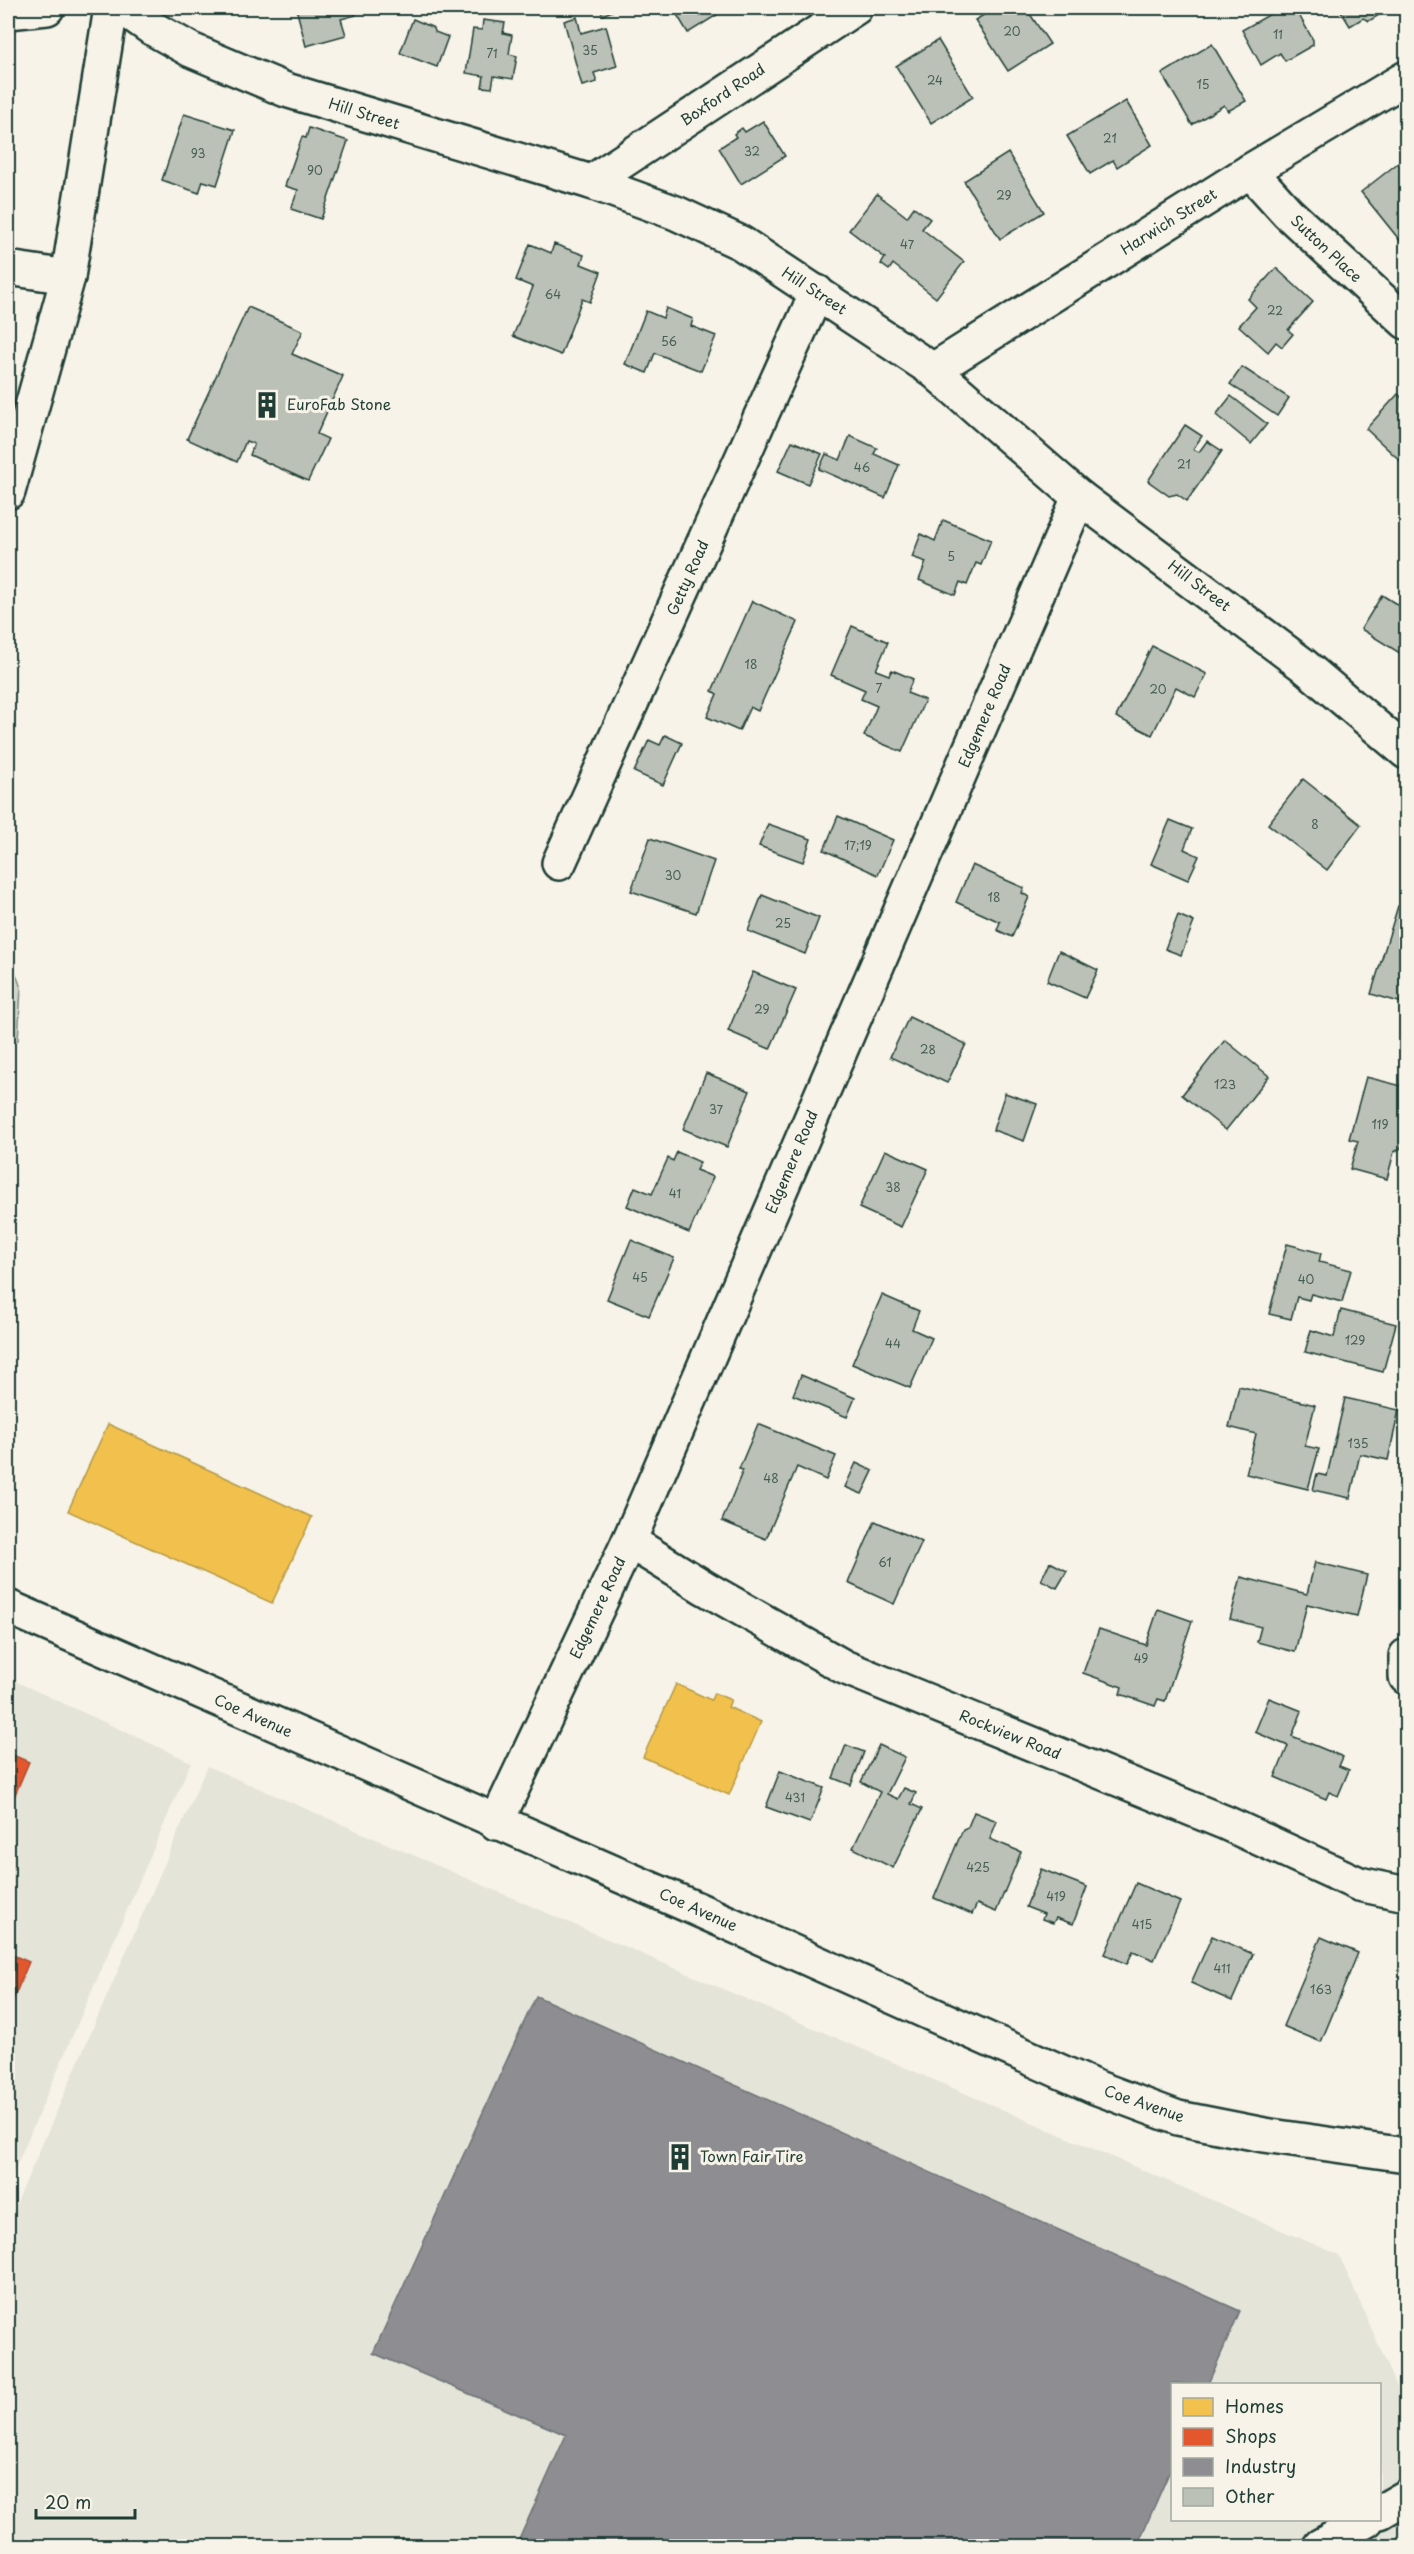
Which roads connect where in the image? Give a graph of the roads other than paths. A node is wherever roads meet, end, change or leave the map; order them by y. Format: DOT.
graph roads {
  1 [pos="47,8"];
  2 [pos="111,8"];
  3 [pos="123,8"];
  4 [pos="855,8"];
  5 [pos="8,12"];
  6 [pos="1407,78"];
  7 [pos="1250,171"];
  8 [pos="591,183"];
  9 [pos="8,268"];
  10 [pos="68,277"];
  11 [pos="817,292"];
  12 [pos="1407,322"];
  13 [pos="933,370"];
  14 [pos="8,492"];
  15 [pos="1079,497"];
  16 [pos="1407,752"];
  17 [pos="559,863"];
  18 [pos="629,1541"];
  19 [pos="8,1607"];
  20 [pos="1407,1656"];
  21 [pos="1407,1677"];
  22 [pos="496,1823"];
  23 [pos="1407,1894"];
  24 [pos="1407,2155"];
  25 [pos="1407,2497"];
  26 [pos="1381,2511"];
  27 [pos="1364,2521"];
  28 [pos="1320,2547"];
  1 -- 5 [label="street"];
  2 -- 10 [label="street"];
  3 -- 8 [label="street, Hill Street"];
  4 -- 8 [label="street, Boxford Road"];
  6 -- 7 [label="street, Harwich Street"];
  7 -- 12 [label="street, Sutton Place"];
  7 -- 13 [label="street, Harwich Street"];
  8 -- 11 [label="street, Hill Street"];
  9 -- 10 [label="street"];
  10 -- 14 [label="street"];
  11 -- 13 [label="street, Hill Street"];
  11 -- 17 [label="street, Getty Road"];
  13 -- 15 [label="street, Hill Street"];
  15 -- 16 [label="street, Hill Street"];
  15 -- 18 [label="street, Edgemere Road"];
  18 -- 22 [label="street, Edgemere Road"];
  18 -- 23 [label="street, Rockview Road"];
  19 -- 22 [label="street, Coe Avenue"];
  20 -- 21 [label="street"];
  22 -- 24 [label="street, Coe Avenue"];
  25 -- 26 [label="street"];
  27 -- 28 [label="street"];
}
